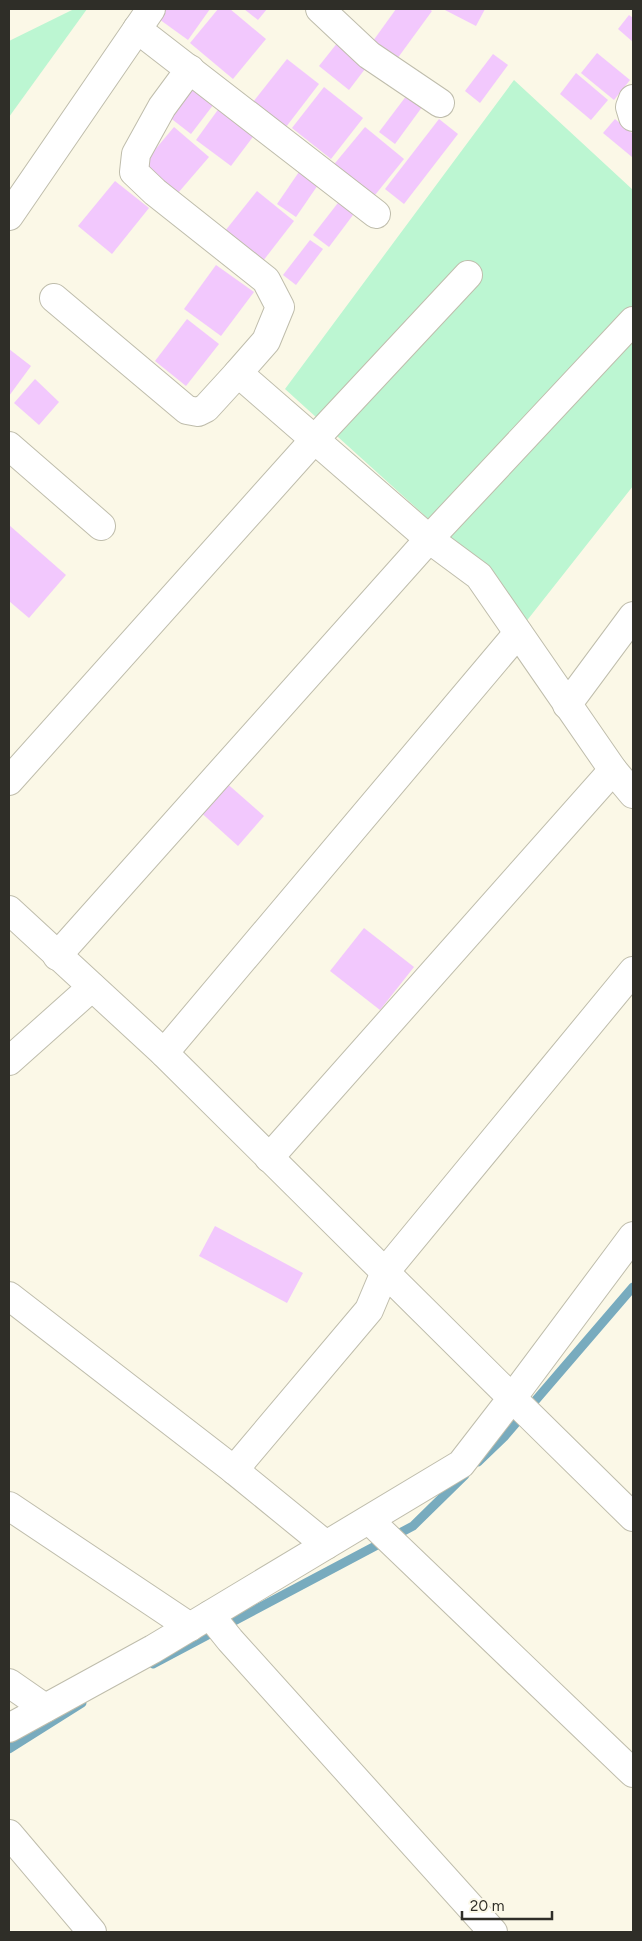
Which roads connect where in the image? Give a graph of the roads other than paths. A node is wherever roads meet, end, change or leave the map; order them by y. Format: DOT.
graph roads {
  1 [pos="320,9"];
  2 [pos="144,19"];
  3 [pos="190,69"];
  4 [pos="633,99"];
  5 [pos="440,103"];
  6 [pos="633,117"];
  7 [pos="376,214"];
  8 [pos="9,216"];
  9 [pos="468,274"];
  10 [pos="54,298"];
  11 [pos="633,320"];
  12 [pos="238,373"];
  13 [pos="314,440"];
  14 [pos="9,446"];
  15 [pos="101,526"];
  16 [pos="428,539"];
  17 [pos="633,616"];
  18 [pos="518,633"];
  19 [pos="567,705"];
  20 [pos="613,770"];
  21 [pos="9,781"];
  22 [pos="633,794"];
  23 [pos="9,910"];
  24 [pos="57,956"];
  25 [pos="633,971"];
  26 [pos="92,988"];
  27 [pos="164,1053"];
  28 [pos="9,1061"];
  29 [pos="269,1158"];
  30 [pos="633,1238"];
  31 [pos="385,1272"];
  32 [pos="9,1296"];
  33 [pos="512,1398"];
  34 [pos="234,1470"];
  35 [pos="9,1506"];
  36 [pos="633,1518"];
  37 [pos="369,1520"];
  38 [pos="326,1545"];
  39 [pos="204,1620"];
  40 [pos="9,1683"];
  41 [pos="45,1708"];
  42 [pos="9,1728"];
  43 [pos="633,1774"];
  44 [pos="9,1834"];
  45 [pos="92,1932"];
  46 [pos="493,1932"];
  1 -- 5 [label="street"];
  2 -- 3 [label="street"];
  2 -- 8 [label="street"];
  3 -- 7 [label="street"];
  3 -- 12 [label="street"];
  4 -- 6 [label="street"];
  9 -- 13 [label="street"];
  10 -- 12 [label="street"];
  11 -- 16 [label="street"];
  12 -- 13 [label="street"];
  13 -- 16 [label="street"];
  13 -- 21 [label="street"];
  14 -- 15 [label="street"];
  16 -- 18 [label="street"];
  16 -- 24 [label="street"];
  17 -- 19 [label="street"];
  18 -- 19 [label="street"];
  18 -- 27 [label="street"];
  19 -- 20 [label="street"];
  20 -- 22 [label="street"];
  20 -- 29 [label="street"];
  23 -- 24 [label="street"];
  24 -- 26 [label="street"];
  25 -- 31 [label="street"];
  26 -- 27 [label="street"];
  26 -- 28 [label="street"];
  27 -- 29 [label="street"];
  29 -- 31 [label="street"];
  30 -- 33 [label="street"];
  31 -- 33 [label="street"];
  31 -- 34 [label="street"];
  32 -- 34 [label="street"];
  33 -- 36 [label="street"];
  33 -- 37 [label="street"];
  34 -- 38 [label="street"];
  35 -- 39 [label="street"];
  37 -- 38 [label="street"];
  37 -- 43 [label="street"];
  38 -- 39 [label="street"];
  39 -- 41 [label="street"];
  39 -- 46 [label="street"];
  40 -- 41 [label="street"];
  41 -- 42 [label="street"];
  44 -- 45 [label="street"];
}
